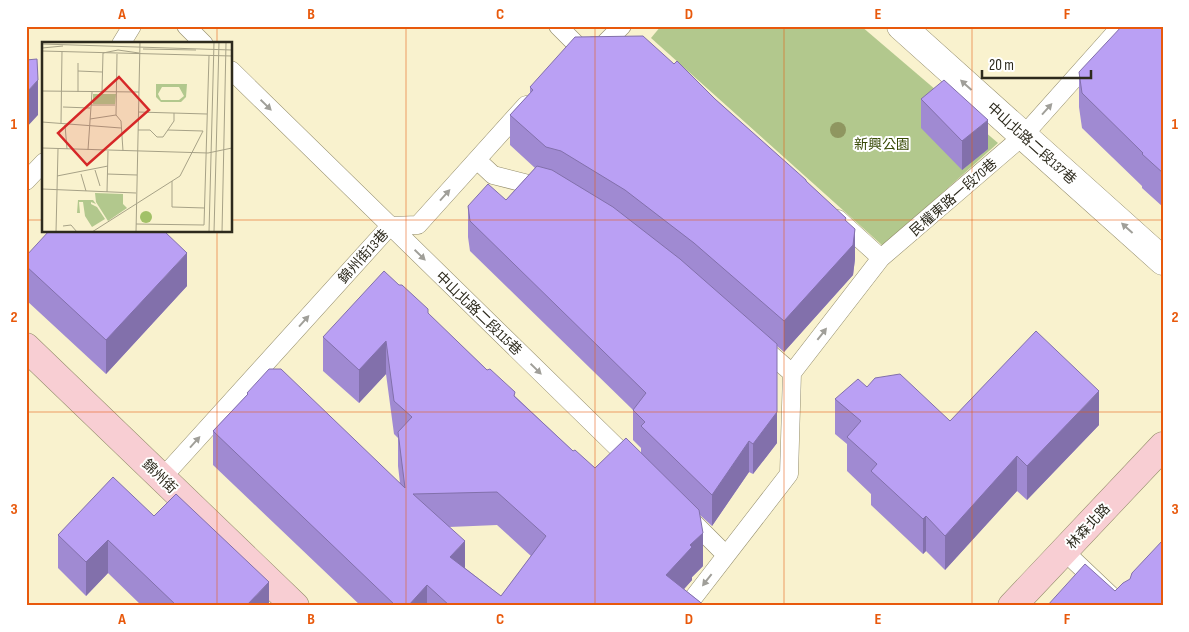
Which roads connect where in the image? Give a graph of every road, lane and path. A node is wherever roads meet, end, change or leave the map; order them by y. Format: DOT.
graph roads {
  1 [pos="132,26"];
  2 [pos="186,26"];
  3 [pos="558,26"];
  4 [pos="900,26"];
  5 [pos="1121,26"];
  6 [pos="626,28"];
  7 [pos="123,42"];
  8 [pos="202,42"];
  9 [pos="579,47"];
  10 [pos="566,61"];
  11 [pos="232,71"];
  12 [pos="534,96"];
  13 [pos="1023,136"];
  14 [pos="477,160"];
  15 [pos="42,164"];
  16 [pos="26,181"];
  17 [pos="556,191"];
  18 [pos="822,205"];
  19 [pos="390,226"];
  20 [pos="882,258"];
  21 [pos="1163,261"];
  22 [pos="747,333"];
  23 [pos="26,347"];
  24 [pos="792,373"];
  25 [pos="1163,446"];
  26 [pos="642,473"];
  27 [pos="162,478"];
  28 [pos="677,507"];
  29 [pos="1064,551"];
  30 [pos="726,555"];
  31 [pos="295,606"];
  32 [pos="687,606"];
  33 [pos="1012,606"];
  34 [pos="1122,606"];
  1 -- 7 [label="lane"];
  2 -- 8 [label="lane"];
  3 -- 9 [label="lane"];
  13 -- 4 [label="street, 中山北路二段137巷, one-way"];
  13 -- 5 [label="lane, 民權東路一段70巷, one-way"];
  6 -- 9 [label="lane"];
  9 -- 10 [label="lane"];
  11 -- 19 [label="lane, 中山北路二段115巷, one-way"];
  12 -- 14 [label="lane, 錦州街13巷"];
  13 -- 20 [label="lane, 民權東路一段70巷"];
  21 -- 13 [label="street, 中山北路二段137巷, one-way"];
  14 -- 17 [label="lane"];
  19 -- 14 [label="lane, 錦州街13巷, one-way"];
  15 -- 16 [label="lane"];
  18 -- 20 [label="lane"];
  19 -- 26 [label="lane, 中山北路二段115巷, one-way"];
  27 -- 19 [label="lane, 錦州街13巷, one-way"];
  24 -- 20 [label="lane, 民權東路一段70巷, one-way"];
  22 -- 24 [label="lane"];
  23 -- 27 [label="street, 錦州街"];
  24 -- 30 [label="lane"];
  25 -- 29 [label="street, 林森北路"];
  27 -- 31 [label="street, 錦州街"];
  28 -- 30 [label="lane"];
  29 -- 33 [label="street, 林森北路"];
  29 -- 34 [label="lane"];
  30 -- 32 [label="lane, one-way"];
}
